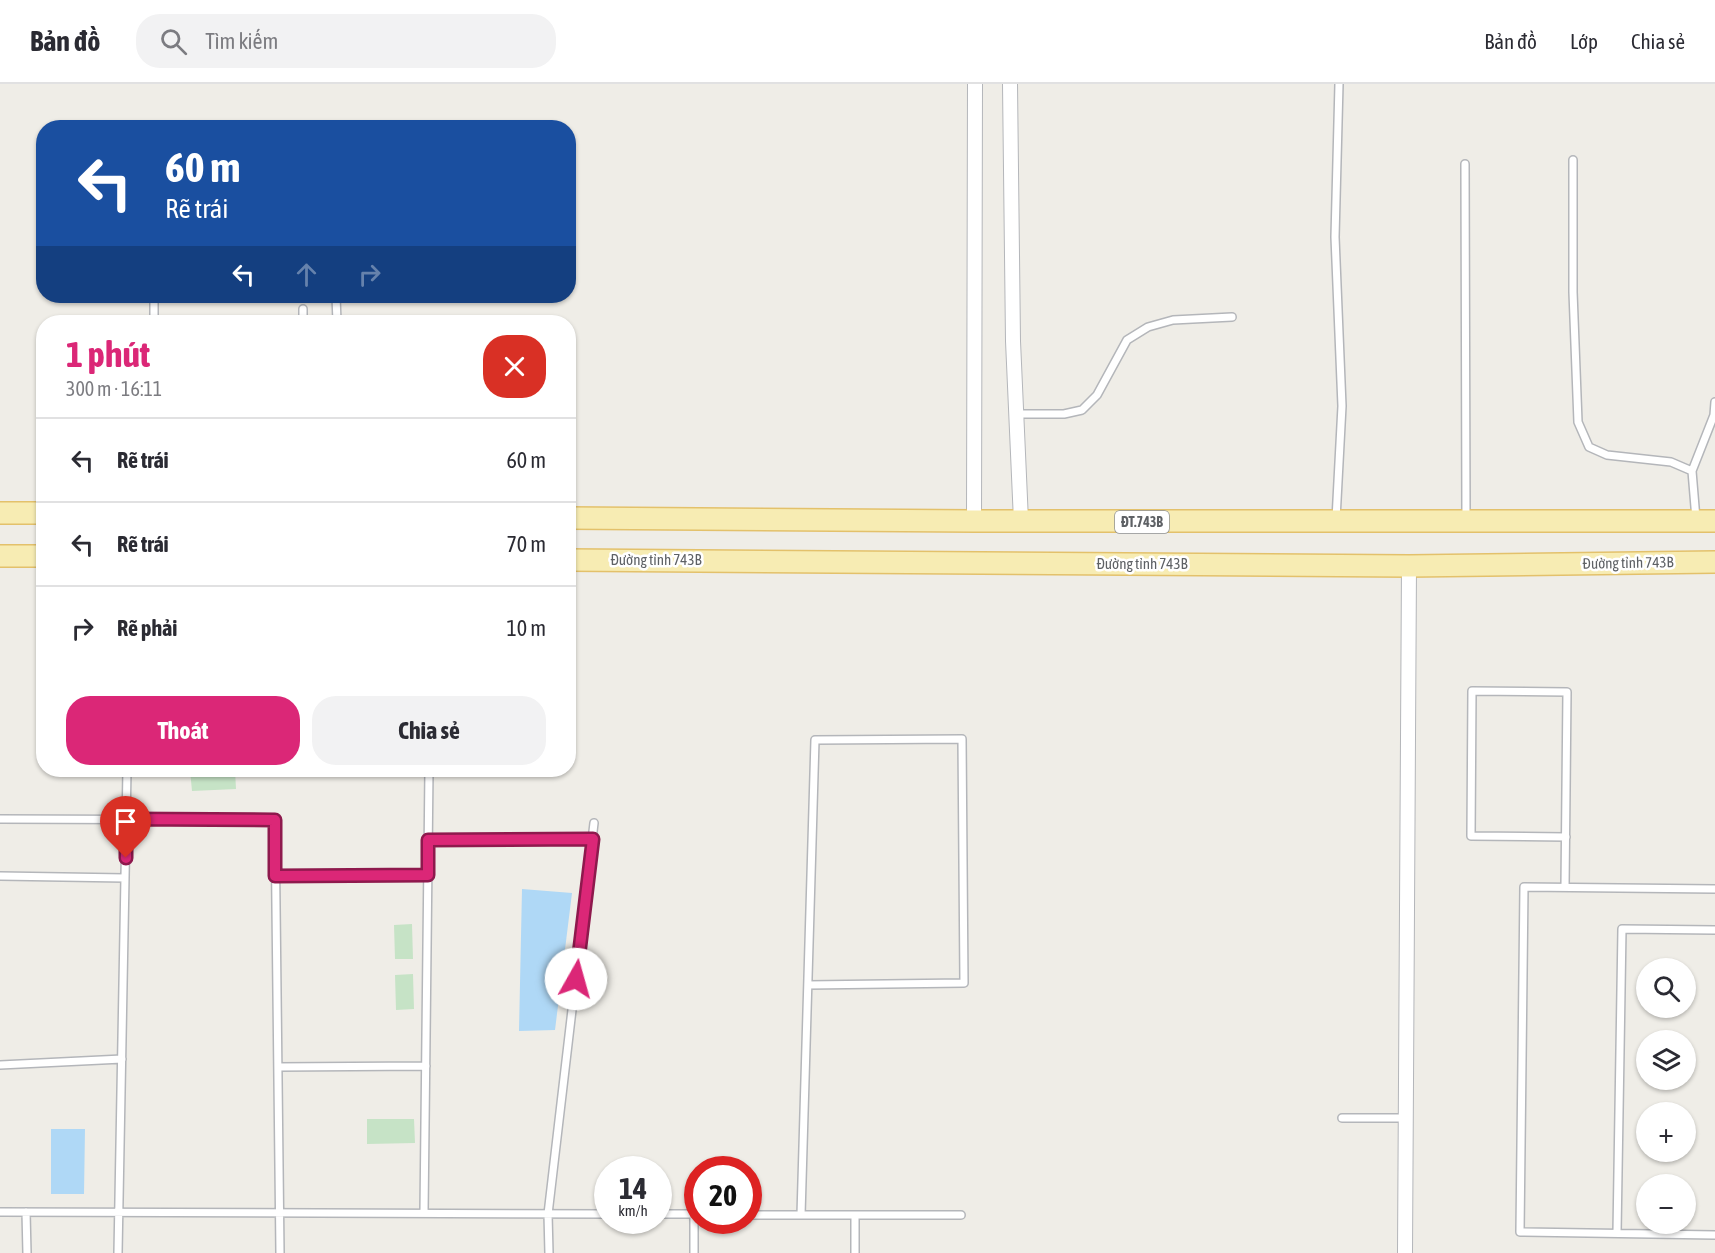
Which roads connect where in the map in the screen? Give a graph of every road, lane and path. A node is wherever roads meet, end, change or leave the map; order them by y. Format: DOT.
graph roads {
  1 [pos="975,84"];
  2 [pos="1010,84"];
  3 [pos="1339,84"];
  4 [pos="1573,160"];
  5 [pos="1465,164"];
  6 [pos="303,309"];
  7 [pos="303,315"];
  8 [pos="1232,317"];
  9 [pos="1715,402"];
  10 [pos="1017,414"];
  11 [pos="1692,471"];
  12 [pos="0,513"];
  13 [pos="36,513"];
  14 [pos="576,518"];
  15 [pos="974,521"];
  16 [pos="1021,521"];
  17 [pos="1705,521"];
  18 [pos="1336,522"];
  19 [pos="1466,523"];
  20 [pos="0,556"];
  21 [pos="36,556"];
  22 [pos="576,560"];
  23 [pos="1715,562"];
  24 [pos="1409,566"];
  25 [pos="127,777"];
  26 [pos="429,777"];
  27 [pos="0,819"];
  28 [pos="126,819"];
  29 [pos="594,823"];
  30 [pos="1566,837"];
  31 [pos="593,839"];
  32 [pos="428,840"];
  33 [pos="428,875"];
  34 [pos="0,876"];
  35 [pos="275,876"];
  36 [pos="125,878"];
  37 [pos="1565,887"];
  38 [pos="1715,889"];
  39 [pos="1715,930"];
  40 [pos="807,985"];
  41 [pos="122,1059"];
  42 [pos="0,1065"];
  43 [pos="426,1066"];
  44 [pos="278,1067"];
  45 [pos="1342,1118"];
  46 [pos="1406,1118"];
  47 [pos="0,1212"];
  48 [pos="26,1212"];
  49 [pos="119,1212"];
  50 [pos="280,1213"];
  51 [pos="424,1213"];
  52 [pos="548,1214"];
  53 [pos="594,1214"];
  54 [pos="762,1215"];
  55 [pos="801,1215"];
  56 [pos="855,1215"];
  57 [pos="961,1215"];
  58 [pos="1617,1233"];
  59 [pos="694,1234"];
  60 [pos="1715,1234"];
  61 [pos="27,1253"];
  62 [pos="118,1253"];
  63 [pos="280,1253"];
  64 [pos="549,1253"];
  65 [pos="694,1253"];
  66 [pos="855,1253"];
  67 [pos="1405,1253"];
  1 -- 15 [label="street"];
  2 -- 10 [label="street"];
  3 -- 18 [label="lane"];
  4 -- 11 [label="lane"];
  5 -- 19 [label="lane"];
  6 -- 7 [label="lane"];
  8 -- 10 [label="lane"];
  9 -- 11 [label="lane"];
  10 -- 16 [label="street"];
  11 -- 17 [label="lane"];
  12 -- 13 [label="main road"];
  14 -- 15 [label="main road, ĐT.743B"];
  15 -- 16 [label="main road, ĐT.743B"];
  16 -- 18 [label="main road, ĐT.743B"];
  17 -- 19 [label="main road, ĐT.743B"];
  18 -- 19 [label="main road, ĐT.743B"];
  20 -- 21 [label="main road"];
  22 -- 24 [label="main road, Đường tỉnh 743B"];
  23 -- 24 [label="main road, Đường tỉnh 743B"];
  24 -- 46 [label="street"];
  25 -- 28 [label="lane"];
  26 -- 32 [label="lane"];
  27 -- 28 [label="lane"];
  28 -- 35 [label="lane"];
  28 -- 36 [label="lane"];
  29 -- 31 [label="lane"];
  30 -- 30 [label="lane"];
  30 -- 37 [label="lane"];
  31 -- 32 [label="lane"];
  31 -- 52 [label="lane"];
  32 -- 33 [label="lane"];
  33 -- 35 [label="lane"];
  33 -- 43 [label="lane"];
  34 -- 36 [label="lane"];
  35 -- 44 [label="lane"];
  36 -- 41 [label="lane"];
  37 -- 38 [label="lane"];
  37 -- 58 [label="lane"];
  39 -- 58 [label="lane"];
  40 -- 40 [label="lane"];
  40 -- 55 [label="lane"];
  41 -- 42 [label="lane"];
  41 -- 49 [label="lane"];
  43 -- 44 [label="lane"];
  43 -- 51 [label="lane"];
  44 -- 50 [label="lane"];
  45 -- 46 [label="lane"];
  46 -- 67 [label="street"];
  47 -- 48 [label="lane"];
  48 -- 49 [label="lane"];
  48 -- 61 [label="lane"];
  49 -- 50 [label="lane"];
  49 -- 62 [label="lane"];
  50 -- 51 [label="lane"];
  50 -- 63 [label="lane"];
  51 -- 52 [label="lane"];
  52 -- 53 [label="lane"];
  52 -- 64 [label="lane"];
  54 -- 55 [label="lane"];
  55 -- 56 [label="lane"];
  56 -- 57 [label="lane"];
  56 -- 66 [label="lane"];
  58 -- 60 [label="lane"];
  59 -- 65 [label="lane"];
}
